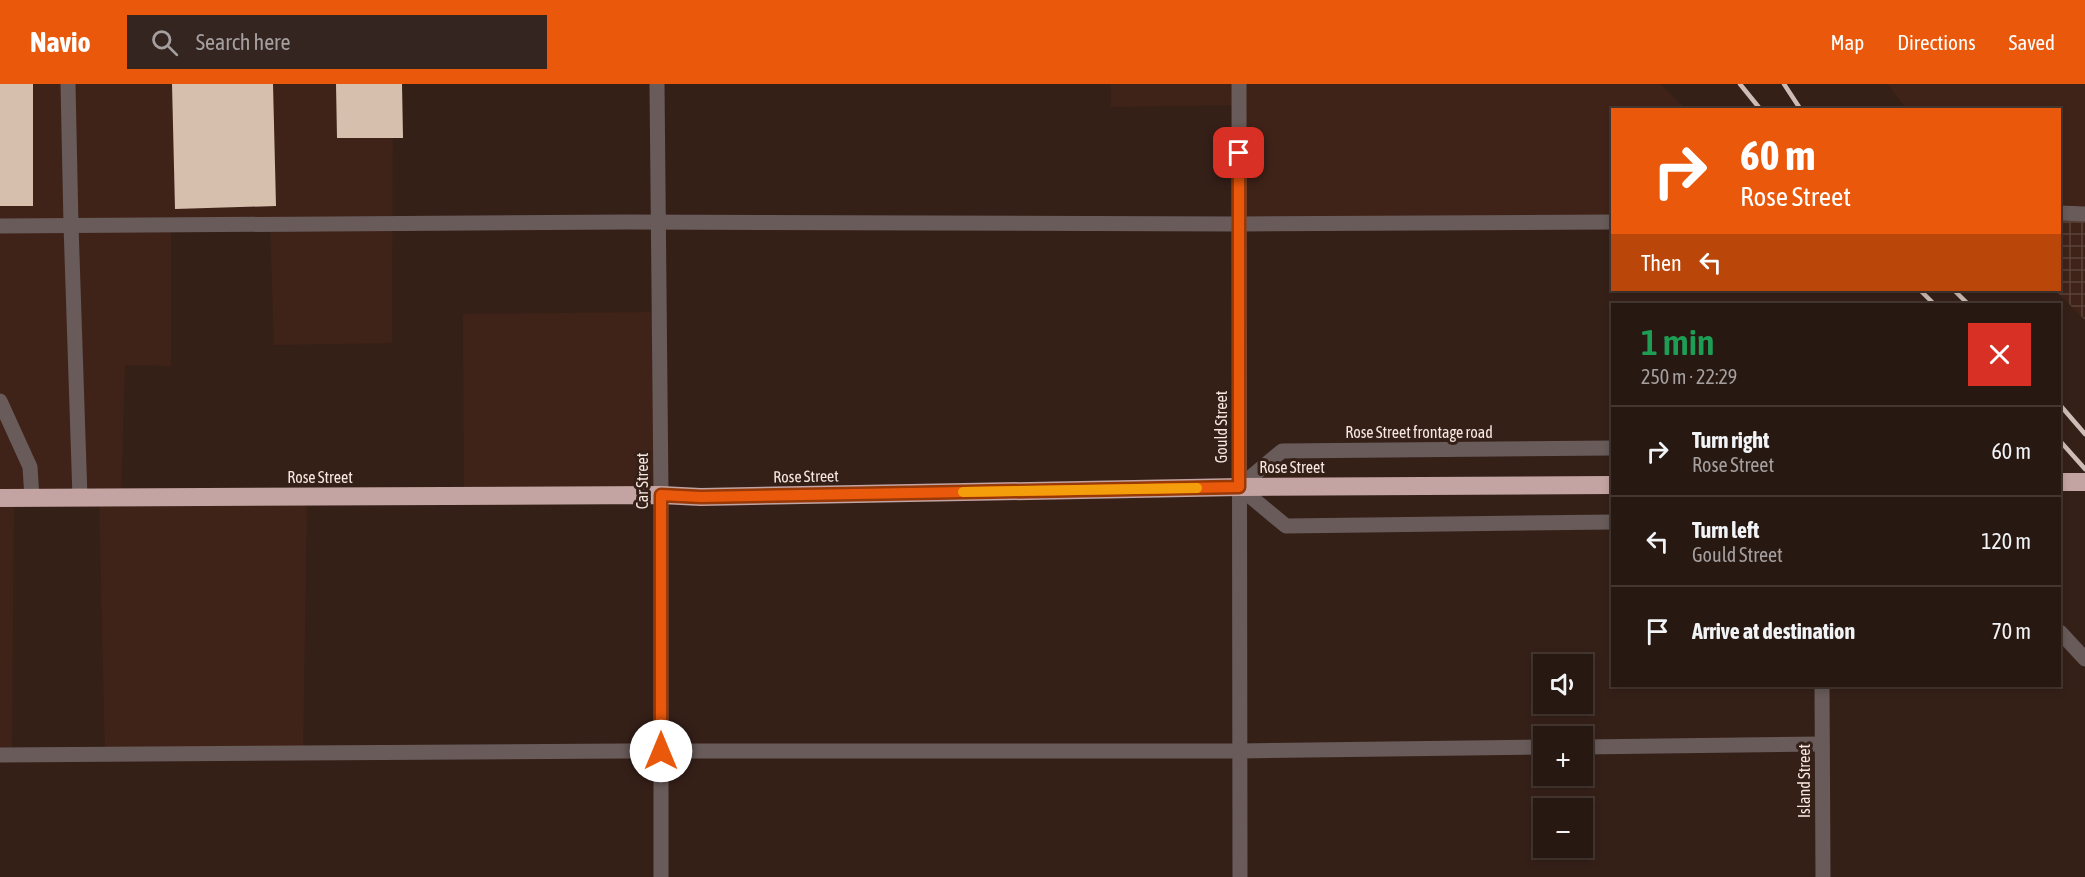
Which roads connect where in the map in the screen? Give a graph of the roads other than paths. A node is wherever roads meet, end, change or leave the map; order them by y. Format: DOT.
graph roads {
  1 [pos="68,84"];
  2 [pos="657,84"];
  3 [pos="1239,84"];
  4 [pos="2061,213"];
  5 [pos="2085,214"];
  6 [pos="658,222"];
  7 [pos="1611,222"];
  8 [pos="1239,224"];
  9 [pos="70,225"];
  10 [pos="0,226"];
  11 [pos="0,401"];
  12 [pos="1611,448"];
  13 [pos="2061,482"];
  14 [pos="2085,482"];
  15 [pos="1611,485"];
  16 [pos="1239,487"];
  17 [pos="661,495"];
  18 [pos="0,498"];
  19 [pos="32,498"];
  20 [pos="80,498"];
  21 [pos="1611,522"];
  22 [pos="2061,633"];
  23 [pos="2085,659"];
  24 [pos="1822,687"];
  25 [pos="1822,744"];
  26 [pos="1533,747"];
  27 [pos="1593,747"];
  28 [pos="661,751"];
  29 [pos="1239,751"];
  30 [pos="0,755"];
  31 [pos="662,877"];
  32 [pos="1240,877"];
  33 [pos="1823,877"];
  1 -- 9 [label="street"];
  2 -- 6 [label="street, Car Street"];
  3 -- 8 [label="street, Gould Street"];
  4 -- 5 [label="street"];
  6 -- 8 [label="street"];
  6 -- 9 [label="street"];
  6 -- 17 [label="street, Car Street"];
  7 -- 8 [label="street"];
  8 -- 16 [label="street, Gould Street"];
  9 -- 10 [label="street"];
  9 -- 20 [label="street"];
  11 -- 19 [label="street"];
  12 -- 16 [label="street, Rose Street frontage road"];
  13 -- 14 [label="highway"];
  15 -- 16 [label="highway, Rose Street"];
  16 -- 17 [label="highway, Rose Street"];
  16 -- 21 [label="street"];
  16 -- 29 [label="street, Gould Street"];
  17 -- 20 [label="highway, Rose Street"];
  17 -- 28 [label="street, Car Street"];
  18 -- 19 [label="highway, Rose Street"];
  19 -- 20 [label="highway, Rose Street"];
  22 -- 23 [label="street"];
  24 -- 25 [label="street, Island Street"];
  25 -- 27 [label="street"];
  25 -- 33 [label="street, Island Street"];
  26 -- 29 [label="street"];
  28 -- 29 [label="street"];
  28 -- 30 [label="street"];
  28 -- 31 [label="street, Car Street"];
  29 -- 32 [label="street, Gould Street"];
}
